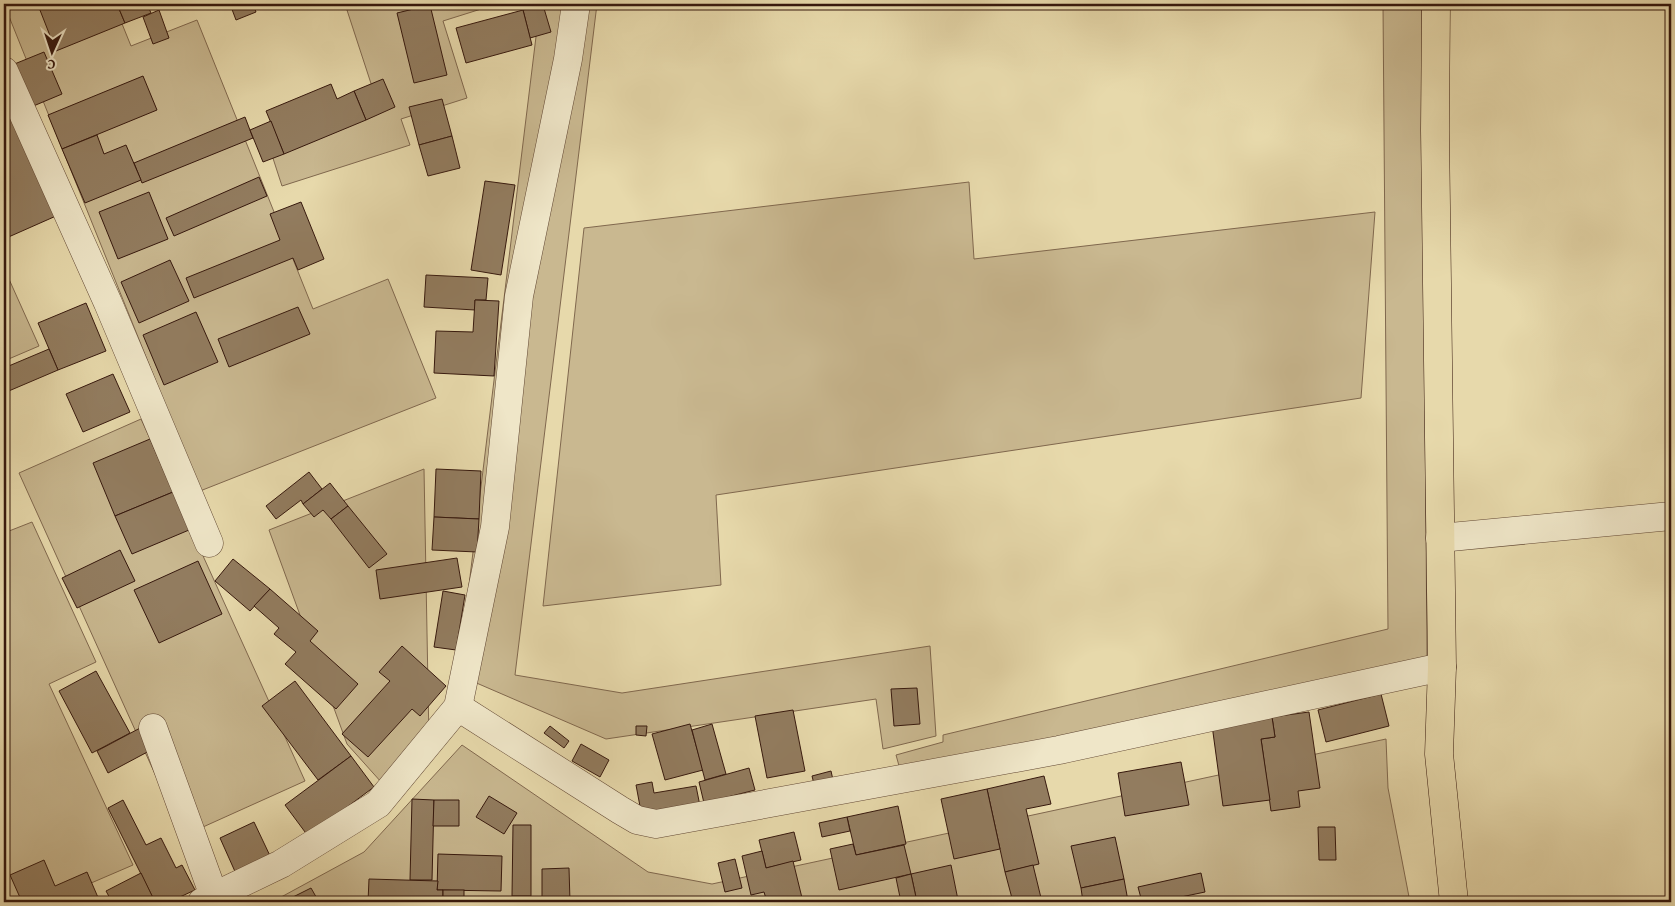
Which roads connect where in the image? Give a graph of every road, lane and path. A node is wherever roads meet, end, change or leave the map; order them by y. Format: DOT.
graph roads {
  1 [pos="576,4"];
  2 [pos="1436,4"];
  3 [pos="4,71"];
  4 [pos="1671,516"];
  5 [pos="1440,538"];
  6 [pos="209,543"];
  7 [pos="1442,667"];
  8 [pos="458,707"];
  9 [pos="153,728"];
  10 [pos="208,899"];
  11 [pos="1454,902"];
  1 -- 8 [label="lane"];
  2 -- 5 [label="main road"];
  3 -- 6 [label="lane"];
  4 -- 5 [label="lane"];
  5 -- 7 [label="main road"];
  7 -- 8 [label="lane"];
  7 -- 11 [label="main road"];
  8 -- 10 [label="lane"];
  9 -- 10 [label="lane"];
}
